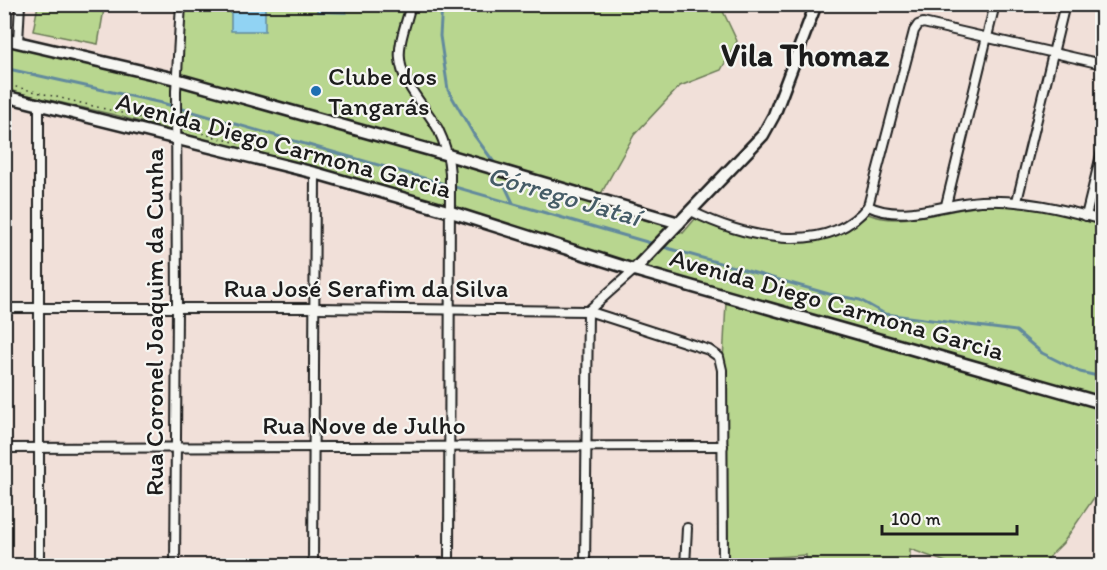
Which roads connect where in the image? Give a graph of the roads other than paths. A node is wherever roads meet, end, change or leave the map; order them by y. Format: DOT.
graph roads {
  1 [pos="20,4"];
  2 [pos="181,4"];
  3 [pos="411,4"];
  4 [pos="816,4"];
  5 [pos="995,4"];
  6 [pos="1065,4"];
  7 [pos="987,36"];
  8 [pos="4,39"];
  9 [pos="18,42"];
  10 [pos="1053,52"];
  11 [pos="1102,64"];
  12 [pos="176,79"];
  13 [pos="4,96"];
  14 [pos="39,103"];
  15 [pos="176,138"];
  16 [pos="1102,151"];
  17 [pos="448,155"];
  18 [pos="315,173"];
  19 [pos="1017,201"];
  20 [pos="946,205"];
  21 [pos="868,206"];
  22 [pos="691,211"];
  23 [pos="451,212"];
  24 [pos="1086,216"];
  25 [pos="1102,220"];
  26 [pos="675,226"];
  27 [pos="637,267"];
  28 [pos="4,308"];
  29 [pos="39,308"];
  30 [pos="314,308"];
  31 [pos="177,309"];
  32 [pos="450,310"];
  33 [pos="588,311"];
  34 [pos="1102,403"];
  35 [pos="586,445"];
  36 [pos="313,446"];
  37 [pos="450,446"];
  38 [pos="723,446"];
  39 [pos="175,447"];
  40 [pos="4,448"];
  41 [pos="39,448"];
  42 [pos="687,528"];
  43 [pos="39,566"];
  44 [pos="175,566"];
  45 [pos="313,566"];
  46 [pos="450,566"];
  47 [pos="585,566"];
  48 [pos="685,566"];
  49 [pos="723,566"];
  1 -- 9 [label="street"];
  2 -- 12 [label="street, Rua Coronel Joaquim da Cunha"];
  3 -- 17 [label="street"];
  4 -- 22 [label="main road"];
  5 -- 7 [label="street"];
  6 -- 10 [label="street"];
  7 -- 10 [label="street"];
  7 -- 20 [label="street"];
  7 -- 21 [label="street"];
  8 -- 9 [label="main road, Avenida Diego Carmona Garcia"];
  9 -- 12 [label="main road, Avenida Diego Carmona Garcia"];
  10 -- 11 [label="street"];
  10 -- 19 [label="street"];
  12 -- 15 [label="street, Rua Coronel Joaquim da Cunha"];
  12 -- 17 [label="main road, Avenida Diego Carmona Garcia"];
  13 -- 14 [label="main road, Avenida Diego Carmona Garcia"];
  14 -- 15 [label="main road, Avenida Diego Carmona Garcia"];
  14 -- 29 [label="street"];
  15 -- 18 [label="main road, Avenida Diego Carmona Garcia"];
  15 -- 31 [label="street, Rua Coronel Joaquim da Cunha"];
  16 -- 24 [label="street"];
  17 -- 23 [label="street"];
  17 -- 26 [label="main road, Avenida Diego Carmona Garcia"];
  18 -- 23 [label="main road, Avenida Diego Carmona Garcia"];
  18 -- 30 [label="street"];
  19 -- 20 [label="street"];
  19 -- 24 [label="street"];
  20 -- 21 [label="street"];
  21 -- 22 [label="street"];
  22 -- 26 [label="main road"];
  23 -- 27 [label="main road, Avenida Diego Carmona Garcia"];
  23 -- 32 [label="street"];
  24 -- 25 [label="street"];
  26 -- 27 [label="main road"];
  27 -- 33 [label="street"];
  27 -- 34 [label="main road, Avenida Diego Carmona Garcia"];
  28 -- 29 [label="street, Rua José Serafim da Silva"];
  29 -- 31 [label="street, Rua José Serafim da Silva"];
  29 -- 41 [label="street"];
  30 -- 31 [label="street, Rua José Serafim da Silva"];
  30 -- 32 [label="street, Rua José Serafim da Silva"];
  30 -- 36 [label="street"];
  31 -- 39 [label="street, Rua Coronel Joaquim da Cunha"];
  32 -- 33 [label="street, Rua José Serafim da Silva"];
  32 -- 37 [label="street"];
  33 -- 35 [label="street"];
  33 -- 38 [label="street, Rua José Serafim da Silva"];
  35 -- 37 [label="street, Rua Nove de Julho"];
  35 -- 38 [label="street, Rua Nove de Julho"];
  35 -- 47 [label="street"];
  36 -- 37 [label="street, Rua Nove de Julho"];
  36 -- 39 [label="street, Rua Nove de Julho"];
  36 -- 45 [label="street"];
  37 -- 46 [label="street"];
  38 -- 49 [label="street"];
  39 -- 41 [label="street, Rua Nove de Julho"];
  39 -- 44 [label="street, Rua Coronel Joaquim da Cunha"];
  40 -- 41 [label="street, Rua Nove de Julho"];
  41 -- 43 [label="street"];
  42 -- 48 [label="street"];
}
